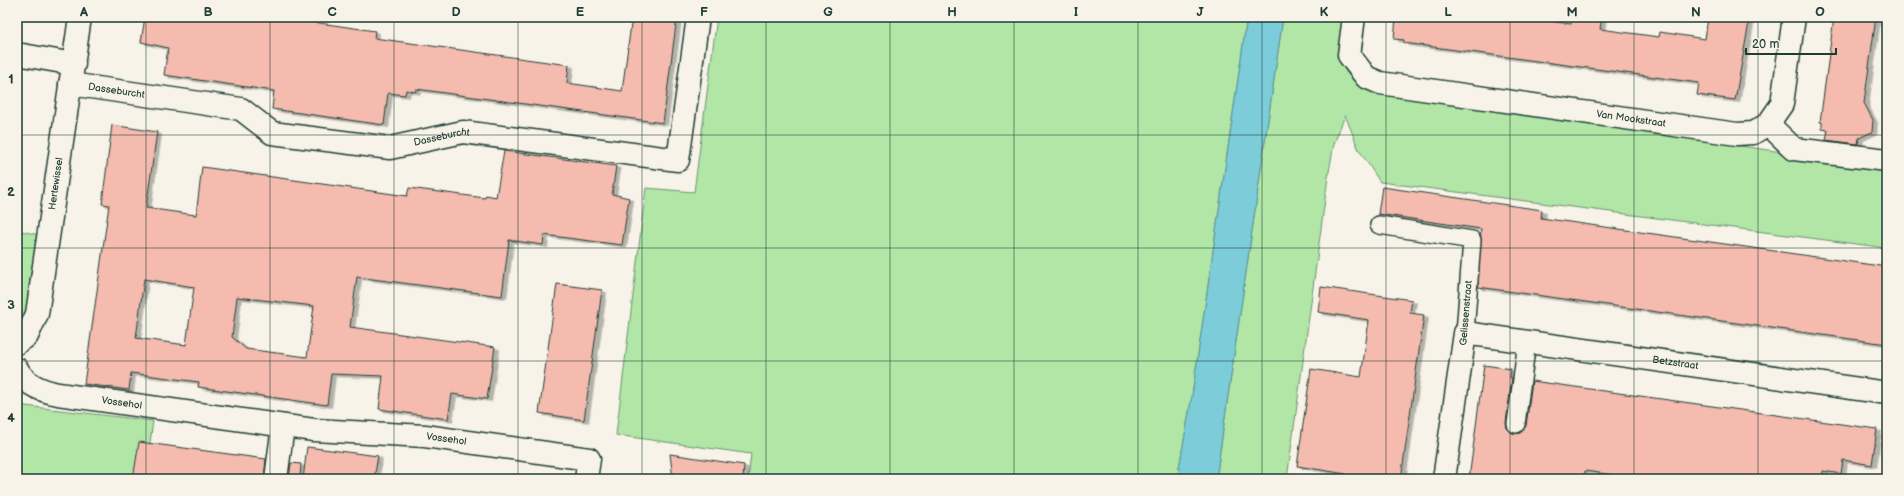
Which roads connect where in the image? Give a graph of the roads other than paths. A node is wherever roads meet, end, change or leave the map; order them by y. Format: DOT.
graph roads {
  1 [pos="80,17"];
  2 [pos="698,17"];
  3 [pos="1354,17"];
  4 [pos="1794,17"];
  5 [pos="17,54"];
  6 [pos="72,74"];
  7 [pos="1768,124"];
  8 [pos="1887,160"];
  9 [pos="1379,225"];
  10 [pos="1465,333"];
  11 [pos="1527,342"];
  12 [pos="17,343"];
  13 [pos="17,369"];
  14 [pos="1887,393"];
  15 [pos="1516,424"];
  16 [pos="283,426"];
  17 [pos="276,479"];
  18 [pos="586,479"];
  19 [pos="1444,479"];
  1 -- 6 [label="street, Hertewissel"];
  2 -- 6 [label="street, Dasseburcht"];
  3 -- 7 [label="street, Van Mookstraat"];
  4 -- 7 [label="street"];
  5 -- 6 [label="street"];
  6 -- 12 [label="street, Hertewissel"];
  7 -- 8 [label="street"];
  9 -- 10 [label="lane, Gelissenstraat"];
  10 -- 11 [label="street, Betzstraat"];
  10 -- 19 [label="street, Gelissenstraat"];
  11 -- 14 [label="street, Betzstraat"];
  11 -- 15 [label="lane"];
  13 -- 16 [label="street, Vossehol"];
  16 -- 17 [label="street"];
  16 -- 18 [label="street, Vossehol"];
}
